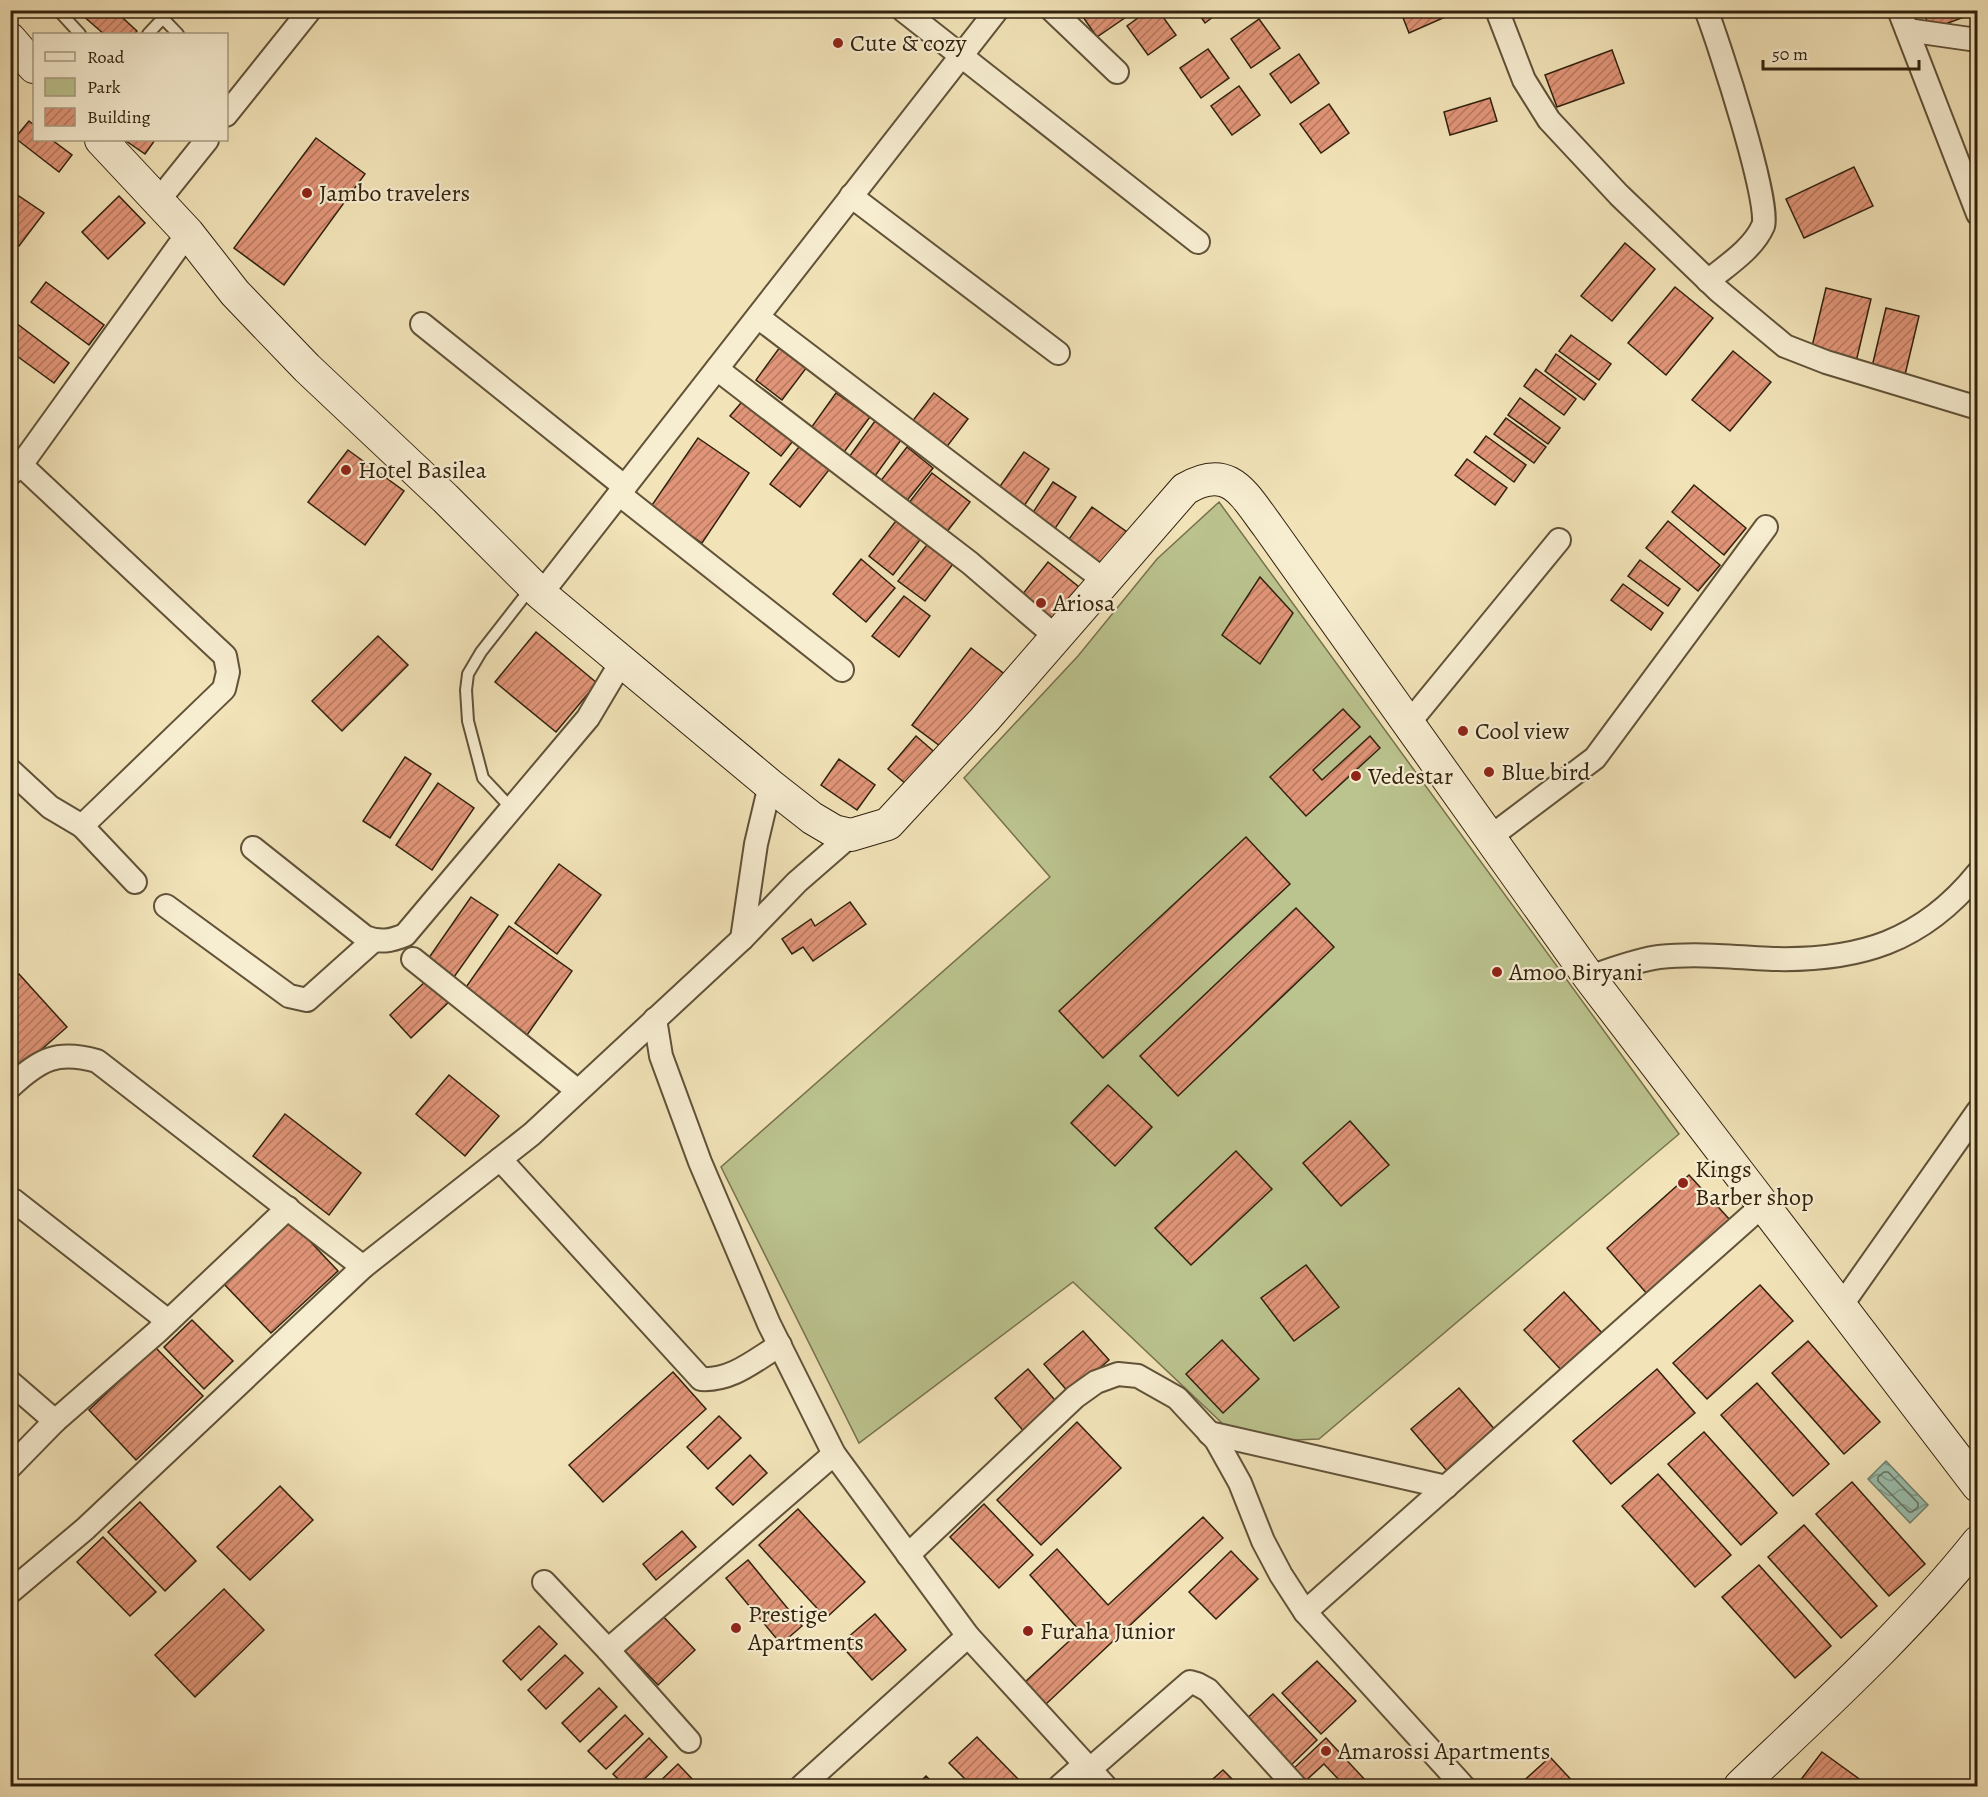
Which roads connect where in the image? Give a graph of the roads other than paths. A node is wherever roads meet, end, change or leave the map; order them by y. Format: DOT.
graph roads {
  1 [pos="58,10"];
  2 [pos="310,10"];
  3 [pos="903,10"];
  4 [pos="997,10"];
  5 [pos="1052,10"];
  6 [pos="1497,10"];
  7 [pos="1707,10"];
  8 [pos="159,14"];
  9 [pos="1903,20"];
  10 [pos="79,33"];
  11 [pos="149,33"];
  12 [pos="177,33"];
  13 [pos="1977,38"];
  14 [pos="10,39"];
  15 [pos="961,56"];
  16 [pos="33,66"];
  17 [pos="1117,72"];
  18 [pos="228,112"];
  19 [pos="102,141"];
  20 [pos="206,141"];
  21 [pos="851,196"];
  22 [pos="158,201"];
  23 [pos="1977,214"];
  24 [pos="188,233"];
  25 [pos="1198,242"];
  26 [pos="1708,281"];
  27 [pos="758,317"];
  28 [pos="422,324"];
  29 [pos="1058,353"];
  30 [pos="717,369"];
  31 [pos="1977,408"];
  32 [pos="16,469"];
  33 [pos="622,490"];
  34 [pos="1766,526"];
  35 [pos="1559,540"];
  36 [pos="1105,581"];
  37 [pos="537,590"];
  38 [pos="1055,636"];
  39 [pos="622,661"];
  40 [pos="842,670"];
  41 [pos="1408,724"];
  42 [pos="10,770"];
  43 [pos="770,785"];
  44 [pos="512,809"];
  45 [pos="81,826"];
  46 [pos="851,835"];
  47 [pos="1489,838"];
  48 [pos="253,848"];
  49 [pos="1977,873"];
  50 [pos="135,882"];
  51 [pos="166,906"];
  52 [pos="742,939"];
  53 [pos="374,940"];
  54 [pos="413,959"];
  55 [pos="1589,977"];
  56 [pos="655,1019"];
  57 [pos="10,1087"];
  58 [pos="578,1091"];
  59 [pos="1977,1112"];
  60 [pos="500,1159"];
  61 [pos="14,1200"];
  62 [pos="1763,1205"];
  63 [pos="288,1209"];
  64 [pos="363,1267"];
  65 [pos="1841,1306"];
  66 [pos="168,1321"];
  67 [pos="780,1344"];
  68 [pos="10,1382"];
  69 [pos="56,1421"];
  70 [pos="1209,1433"];
  71 [pos="834,1454"];
  72 [pos="10,1467"];
  73 [pos="1977,1486"];
  74 [pos="1446,1487"];
  75 [pos="1977,1542"];
  76 [pos="908,1555"];
  77 [pos="544,1582"];
  78 [pos="10,1592"];
  79 [pos="1305,1612"];
  80 [pos="968,1636"];
  81 [pos="608,1650"];
  82 [pos="689,1741"];
  83 [pos="1087,1767"];
  84 [pos="802,1786"];
  85 [pos="1060,1786"];
  86 [pos="1105,1786"];
  87 [pos="1295,1786"];
  88 [pos="1463,1786"];
  89 [pos="1740,1786"];
  1 -- 10 [label="lane"];
  2 -- 18 [label="street"];
  3 -- 15 [label="street"];
  4 -- 15 [label="street"];
  5 -- 17 [label="street"];
  6 -- 26 [label="street"];
  7 -- 26 [label="street"];
  8 -- 11 [label="lane"];
  8 -- 12 [label="lane"];
  9 -- 13 [label="street"];
  9 -- 23 [label="street"];
  14 -- 16 [label="street"];
  15 -- 21 [label="street"];
  15 -- 25 [label="street"];
  19 -- 22 [label="street"];
  20 -- 22 [label="street"];
  21 -- 27 [label="street"];
  21 -- 29 [label="street"];
  22 -- 24 [label="street"];
  24 -- 32 [label="street"];
  24 -- 37 [label="street"];
  26 -- 31 [label="street"];
  27 -- 30 [label="street"];
  27 -- 36 [label="street"];
  28 -- 33 [label="street"];
  30 -- 33 [label="street"];
  30 -- 38 [label="street"];
  32 -- 45 [label="street"];
  33 -- 37 [label="street"];
  33 -- 40 [label="street"];
  34 -- 47 [label="street"];
  35 -- 41 [label="street"];
  36 -- 38 [label="street"];
  36 -- 41 [label="street"];
  37 -- 39 [label="street"];
  37 -- 44 [label="lane"];
  38 -- 46 [label="street"];
  39 -- 43 [label="street"];
  39 -- 44 [label="street"];
  41 -- 47 [label="street"];
  42 -- 45 [label="street"];
  43 -- 46 [label="street"];
  43 -- 52 [label="street"];
  44 -- 53 [label="street"];
  45 -- 50 [label="street"];
  46 -- 52 [label="street"];
  47 -- 55 [label="street"];
  48 -- 53 [label="street"];
  49 -- 55 [label="street"];
  51 -- 53 [label="street"];
  52 -- 56 [label="street"];
  54 -- 58 [label="street"];
  55 -- 62 [label="street"];
  56 -- 58 [label="street"];
  56 -- 67 [label="street"];
  57 -- 63 [label="street"];
  58 -- 60 [label="street"];
  59 -- 65 [label="street"];
  60 -- 64 [label="street"];
  60 -- 67 [label="street"];
  61 -- 66 [label="street"];
  62 -- 65 [label="street"];
  62 -- 74 [label="street"];
  63 -- 64 [label="street"];
  63 -- 66 [label="street"];
  64 -- 78 [label="street"];
  65 -- 73 [label="street"];
  66 -- 69 [label="street"];
  67 -- 71 [label="street"];
  68 -- 69 [label="street"];
  69 -- 72 [label="street"];
  70 -- 74 [label="street"];
  70 -- 76 [label="street"];
  70 -- 79 [label="street"];
  71 -- 76 [label="street"];
  71 -- 81 [label="street"];
  74 -- 79 [label="street"];
  75 -- 89 [label="street"];
  76 -- 80 [label="street"];
  77 -- 81 [label="street"];
  79 -- 88 [label="street"];
  80 -- 83 [label="street"];
  80 -- 84 [label="street"];
  81 -- 82 [label="street"];
  83 -- 85 [label="street"];
  83 -- 86 [label="street"];
  83 -- 87 [label="street"];
}
